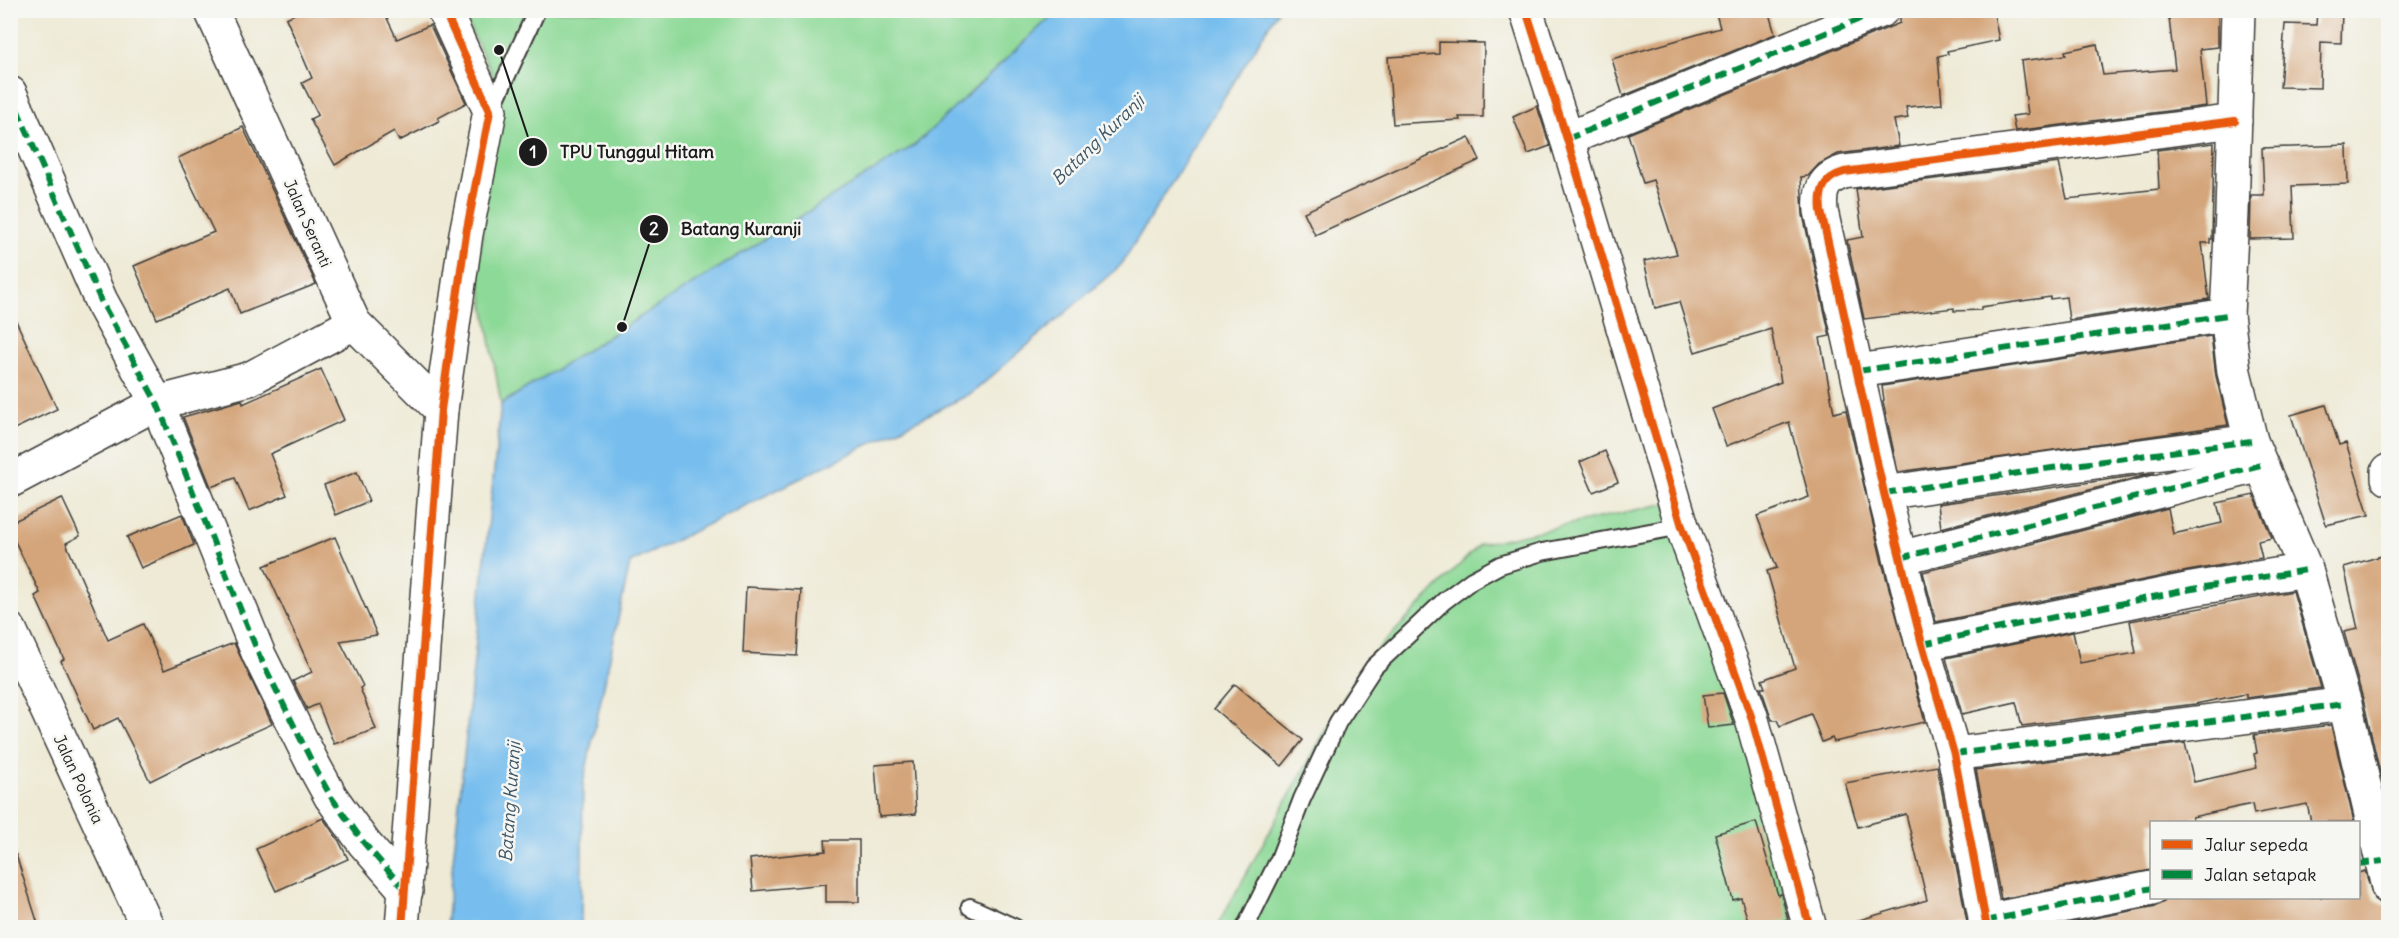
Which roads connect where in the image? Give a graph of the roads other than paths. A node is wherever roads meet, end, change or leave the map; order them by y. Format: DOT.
graph roads {
  1 [pos="211,10"];
  2 [pos="444,10"];
  3 [pos="537,10"];
  4 [pos="1526,10"];
  5 [pos="1882,10"];
  6 [pos="2238,10"];
  7 [pos="10,93"];
  8 [pos="490,111"];
  9 [pos="2235,122"];
  10 [pos="1568,139"];
  11 [pos="2227,315"];
  12 [pos="354,323"];
  13 [pos="1858,371"];
  14 [pos="157,403"];
  15 [pos="441,410"];
  16 [pos="2256,453"];
  17 [pos="2388,471"];
  18 [pos="2388,477"];
  19 [pos="10,481"];
  20 [pos="1884,493"];
  21 [pos="1682,526"];
  22 [pos="1900,558"];
  23 [pos="2306,570"];
  24 [pos="10,630"];
  25 [pos="1922,644"];
  26 [pos="2345,704"];
  27 [pos="1954,754"];
  28 [pos="2381,824"];
  29 [pos="2377,870"];
  30 [pos="2150,888"];
  31 [pos="406,891"];
  32 [pos="970,908"];
  33 [pos="1986,924"];
  34 [pos="148,927"];
  35 [pos="402,927"];
  36 [pos="1016,927"];
  37 [pos="1245,927"];
  38 [pos="1810,927"];
  1 -- 12 [label="street, Jalan Seranti"];
  2 -- 8 [label="street"];
  3 -- 8 [label="lane"];
  4 -- 10 [label="street"];
  5 -- 10 [label="street"];
  6 -- 9 [label="street"];
  7 -- 14 [label="street"];
  8 -- 15 [label="street"];
  9 -- 11 [label="street"];
  9 -- 13 [label="street"];
  10 -- 21 [label="street"];
  11 -- 13 [label="street"];
  11 -- 16 [label="street"];
  12 -- 14 [label="street"];
  12 -- 15 [label="street, Jalan Seranti"];
  13 -- 20 [label="street"];
  14 -- 19 [label="street"];
  14 -- 31 [label="street"];
  15 -- 31 [label="street"];
  16 -- 20 [label="street"];
  16 -- 22 [label="street"];
  16 -- 23 [label="street"];
  17 -- 18 [label="street"];
  20 -- 22 [label="street"];
  21 -- 37 [label="lane"];
  21 -- 38 [label="street"];
  22 -- 25 [label="street"];
  23 -- 25 [label="street"];
  23 -- 26 [label="street"];
  24 -- 34 [label="street, Jalan Polonia"];
  25 -- 27 [label="street"];
  26 -- 27 [label="street"];
  26 -- 28 [label="street"];
  27 -- 33 [label="street"];
  28 -- 29 [label="street"];
  30 -- 33 [label="street"];
  31 -- 35 [label="street"];
  32 -- 36 [label="lane"];
}
